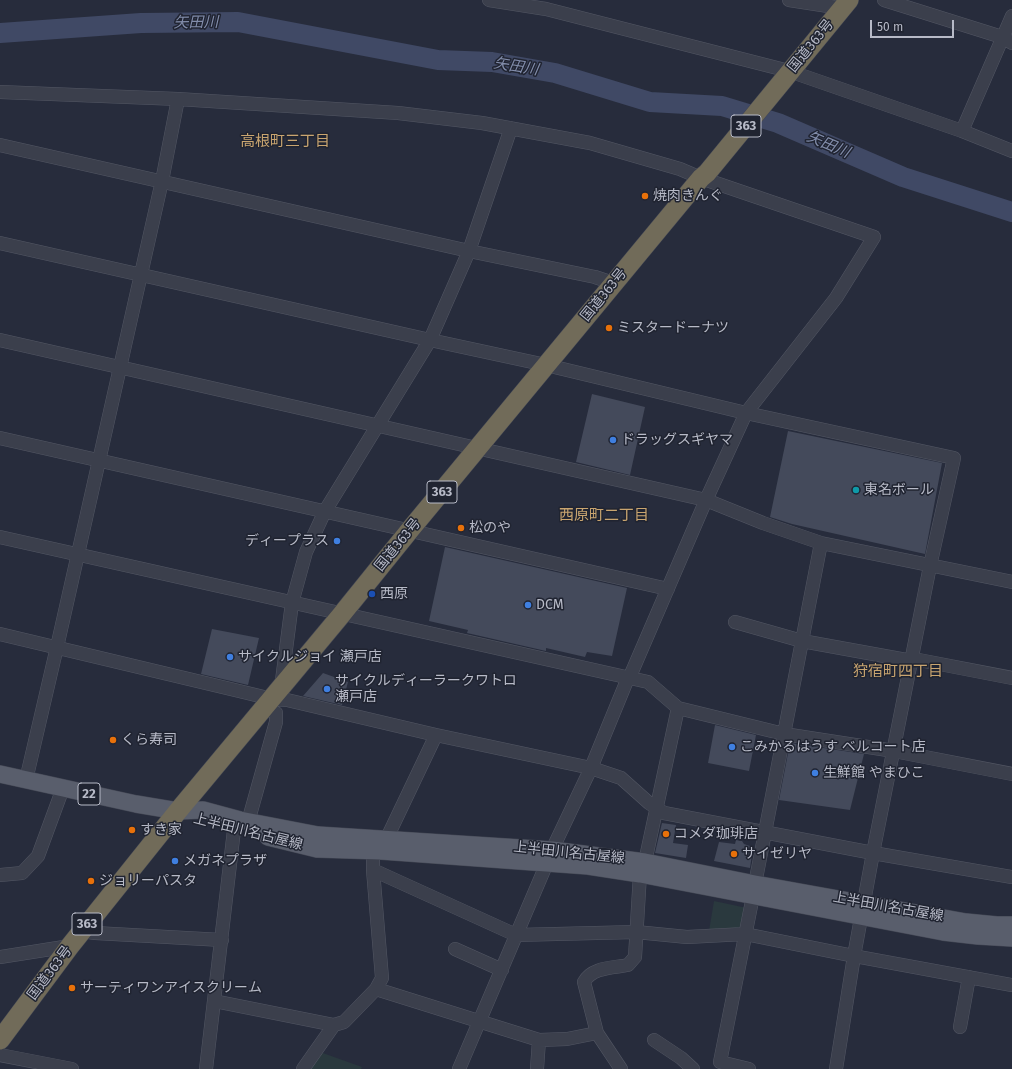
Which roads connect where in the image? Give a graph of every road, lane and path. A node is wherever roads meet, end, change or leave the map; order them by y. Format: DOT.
graph roads {
  1 [pos="489,0"];
  2 [pos="789,0"];
  3 [pos="884,0"];
  4 [pos="845,4"];
  5 [pos="548,5"];
  6 [pos="1012,16"];
  7 [pos="1007,40"];
  8 [pos="787,74"];
  9 [pos="0,92"];
  10 [pos="178,99"];
  11 [pos="510,128"];
  12 [pos="962,131"];
  13 [pos="0,144"];
  14 [pos="1012,151"];
  15 [pos="704,176"];
  16 [pos="162,181"];
  17 [pos="0,243"];
  18 [pos="469,251"];
  19 [pos="141,274"];
  20 [pos="614,283"];
  21 [pos="0,340"];
  22 [pos="430,340"];
  23 [pos="546,365"];
  24 [pos="120,367"];
  25 [pos="746,413"];
  26 [pos="376,426"];
  27 [pos="0,438"];
  28 [pos="478,448"];
  29 [pos="99,460"];
  30 [pos="706,500"];
  31 [pos="325,511"];
  32 [pos="409,531"];
  33 [pos="0,537"];
  34 [pos="821,544"];
  35 [pos="78,555"];
  36 [pos="930,566"];
  37 [pos="1012,582"];
  38 [pos="668,589"];
  39 [pos="292,603"];
  40 [pos="342,614"];
  41 [pos="735,622"];
  42 [pos="0,634"];
  43 [pos="802,641"];
  44 [pos="57,648"];
  45 [pos="912,661"];
  46 [pos="628,678"];
  47 [pos="1012,678"];
  48 [pos="273,698"];
  49 [pos="678,708"];
  50 [pos="784,734"];
  51 [pos="436,736"];
  52 [pos="894,751"];
  53 [pos="591,768"];
  54 [pos="0,774"];
  55 [pos="1012,774"];
  56 [pos="26,780"];
  57 [pos="64,788"];
  58 [pos="656,809"];
  59 [pos="178,811"];
  60 [pos="241,826"];
  61 [pos="765,833"];
  62 [pos="386,840"];
  63 [pos="373,851"];
  64 [pos="873,853"];
  65 [pos="549,856"];
  66 [pos="642,868"];
  67 [pos="373,870"];
  68 [pos="0,875"];
  69 [pos="1012,877"];
  70 [pos="754,890"];
  71 [pos="863,909"];
  72 [pos="1012,925"];
  73 [pos="82,931"];
  74 [pos="636,932"];
  75 [pos="745,934"];
  76 [pos="516,936"];
  77 [pos="1012,938"];
  78 [pos="222,940"];
  79 [pos="70,946"];
  80 [pos="455,949"];
  81 [pos="854,956"];
  82 [pos="0,957"];
  83 [pos="502,970"];
  84 [pos="969,977"];
  85 [pos="1012,985"];
  86 [pos="376,988"];
  87 [pos="214,1001"];
  88 [pos="479,1020"];
  89 [pos="334,1025"];
  90 [pos="960,1026"];
  91 [pos="598,1033"];
  92 [pos="0,1040"];
  93 [pos="539,1040"];
  94 [pos="654,1040"];
  95 [pos="0,1055"];
  96 [pos="719,1065"];
  97 [pos="72,1069"];
  98 [pos="206,1069"];
  99 [pos="303,1069"];
  100 [pos="459,1069"];
  101 [pos="537,1069"];
  102 [pos="621,1069"];
  103 [pos="693,1069"];
  104 [pos="748,1069"];
  105 [pos="836,1069"];
  1 -- 5 [label="street"];
  2 -- 4 [label="street"];
  3 -- 7 [label="street"];
  4 -- 8 [label="highway, 国道363号 / 363"];
  5 -- 8 [label="street"];
  6 -- 7 [label="street"];
  7 -- 12 [label="street"];
  8 -- 12 [label="street"];
  8 -- 15 [label="highway, 国道363号 / 363"];
  9 -- 10 [label="street"];
  10 -- 11 [label="street"];
  10 -- 16 [label="street"];
  11 -- 15 [label="street"];
  11 -- 18 [label="street"];
  12 -- 14 [label="street"];
  13 -- 16 [label="street"];
  15 -- 20 [label="highway, 国道363号 / 363"];
  15 -- 25 [label="street"];
  16 -- 18 [label="street"];
  16 -- 19 [label="street"];
  17 -- 19 [label="street"];
  18 -- 20 [label="street"];
  18 -- 22 [label="street"];
  19 -- 22 [label="street"];
  19 -- 24 [label="street"];
  20 -- 23 [label="highway, 国道363号 / 363"];
  21 -- 24 [label="street"];
  22 -- 23 [label="street"];
  22 -- 26 [label="street"];
  23 -- 25 [label="street"];
  23 -- 28 [label="highway, 国道363号 / 363"];
  24 -- 26 [label="street"];
  24 -- 29 [label="street"];
  25 -- 30 [label="street"];
  25 -- 36 [label="street"];
  26 -- 28 [label="street"];
  26 -- 31 [label="street"];
  27 -- 29 [label="street"];
  28 -- 30 [label="street"];
  28 -- 32 [label="highway, 国道363号 / 363"];
  29 -- 31 [label="street"];
  29 -- 35 [label="street"];
  30 -- 34 [label="street"];
  30 -- 38 [label="street"];
  31 -- 32 [label="street"];
  31 -- 39 [label="street"];
  32 -- 38 [label="street"];
  32 -- 40 [label="highway, 国道363号 / 363"];
  33 -- 35 [label="street"];
  34 -- 36 [label="street"];
  34 -- 43 [label="street"];
  35 -- 39 [label="street"];
  35 -- 44 [label="street"];
  36 -- 37 [label="street"];
  36 -- 45 [label="street"];
  38 -- 46 [label="street"];
  39 -- 40 [label="street"];
  39 -- 48 [label="street"];
  40 -- 46 [label="street"];
  40 -- 48 [label="highway, 国道363号 / 363"];
  41 -- 43 [label="street"];
  42 -- 44 [label="street"];
  43 -- 45 [label="street"];
  43 -- 50 [label="street"];
  44 -- 48 [label="street"];
  44 -- 56 [label="street"];
  45 -- 47 [label="street"];
  45 -- 52 [label="street"];
  46 -- 49 [label="street"];
  46 -- 53 [label="street"];
  48 -- 51 [label="street"];
  48 -- 59 [label="highway, 国道363号 / 363"];
  48 -- 60 [label="street"];
  49 -- 50 [label="street"];
  49 -- 58 [label="street"];
  50 -- 52 [label="street"];
  50 -- 61 [label="street"];
  51 -- 53 [label="street"];
  51 -- 62 [label="street"];
  52 -- 55 [label="street"];
  52 -- 64 [label="street"];
  53 -- 58 [label="street"];
  53 -- 65 [label="street"];
  54 -- 56 [label="main road, 22"];
  56 -- 57 [label="main road, 22"];
  57 -- 59 [label="main road, 22"];
  57 -- 68 [label="street"];
  58 -- 61 [label="street"];
  58 -- 66 [label="street"];
  59 -- 60 [label="main road, 上半田川名古屋線"];
  59 -- 73 [label="highway, 国道363号 / 363"];
  60 -- 62 [label="main road, 上半田川名古屋線"];
  60 -- 63 [label="main road, 上半田川名古屋線"];
  60 -- 78 [label="street"];
  61 -- 64 [label="street"];
  61 -- 70 [label="street"];
  62 -- 65 [label="main road, 上半田川名古屋線"];
  63 -- 65 [label="main road, 上半田川名古屋線"];
  63 -- 67 [label="street"];
  64 -- 69 [label="street"];
  64 -- 71 [label="street"];
  65 -- 66 [label="main road, 上半田川名古屋線"];
  65 -- 76 [label="street"];
  66 -- 70 [label="main road, 上半田川名古屋線"];
  66 -- 74 [label="street"];
  67 -- 76 [label="street"];
  67 -- 86 [label="street"];
  70 -- 71 [label="main road, 上半田川名古屋線"];
  70 -- 75 [label="street"];
  71 -- 72 [label="main road, 上半田川名古屋線"];
  71 -- 77 [label="main road, 上半田川名古屋線"];
  71 -- 81 [label="street"];
  73 -- 78 [label="street"];
  73 -- 79 [label="highway, 国道363号 / 363"];
  74 -- 75 [label="street"];
  74 -- 76 [label="street"];
  74 -- 91 [label="street"];
  75 -- 81 [label="street"];
  75 -- 96 [label="street"];
  76 -- 83 [label="street"];
  78 -- 87 [label="street"];
  79 -- 82 [label="street"];
  79 -- 92 [label="highway, 国道363号 / 363"];
  80 -- 83 [label="street"];
  81 -- 84 [label="street"];
  81 -- 105 [label="street"];
  83 -- 88 [label="street"];
  84 -- 85 [label="street"];
  84 -- 90 [label="street"];
  86 -- 88 [label="street"];
  86 -- 89 [label="street"];
  87 -- 89 [label="street"];
  87 -- 98 [label="street"];
  88 -- 93 [label="street"];
  88 -- 100 [label="street"];
  89 -- 99 [label="street"];
  91 -- 93 [label="street"];
  91 -- 102 [label="street"];
  93 -- 101 [label="street"];
  94 -- 103 [label="street"];
  95 -- 97 [label="street"];
  96 -- 104 [label="street"];
}
